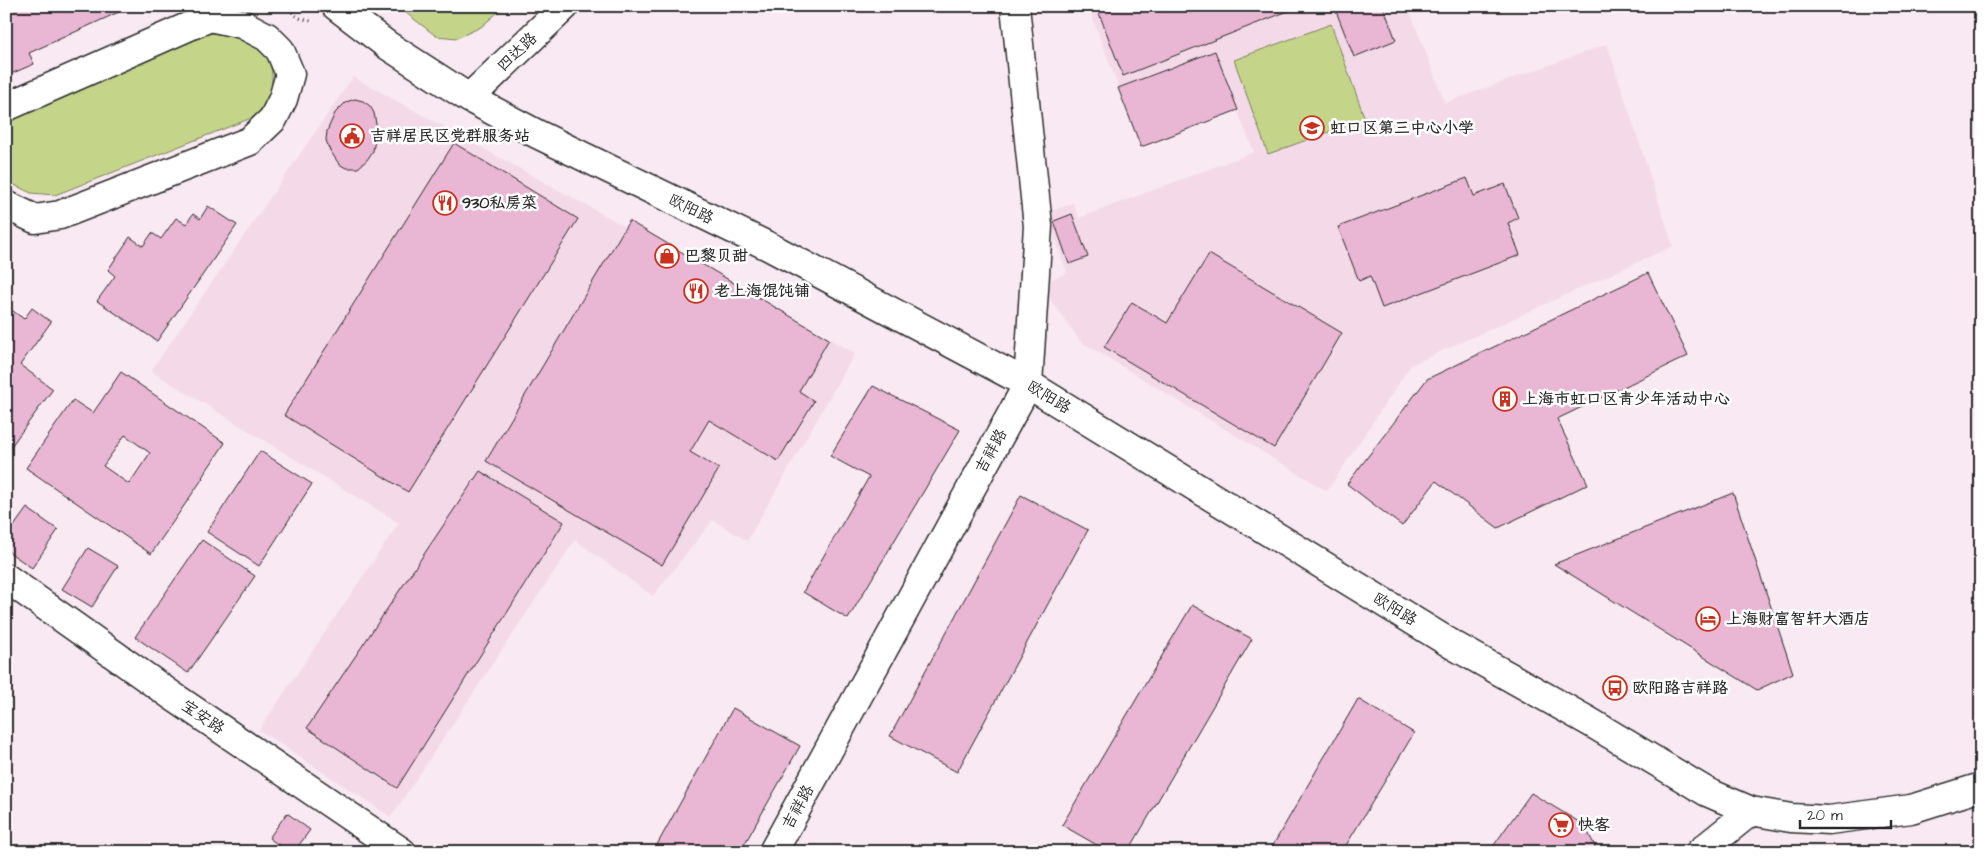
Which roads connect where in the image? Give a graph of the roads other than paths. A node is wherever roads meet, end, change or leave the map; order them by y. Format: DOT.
graph roads {
  1 [pos="336,6"];
  2 [pos="565,6"];
  3 [pos="1015,6"];
  4 [pos="215,12"];
  5 [pos="469,98"];
  6 [pos="6,107"];
  7 [pos="6,205"];
  8 [pos="1028,384"];
  9 [pos="6,578"];
  10 [pos="1981,787"];
  11 [pos="1751,811"];
  12 [pos="402,852"];
  13 [pos="773,852"];
  14 [pos="1700,852"];
  1 -- 5 [label="street, 欧阳路"];
  2 -- 5 [label="street, 四达路"];
  3 -- 8 [label="street, 吉祥路"];
  4 -- 6 [label="street"];
  4 -- 7 [label="street"];
  5 -- 8 [label="street, 欧阳路"];
  8 -- 11 [label="street, 欧阳路"];
  8 -- 13 [label="street, 吉祥路"];
  9 -- 12 [label="street, 宝安路"];
  10 -- 11 [label="street, 欧阳路"];
  11 -- 14 [label="street"];
}
